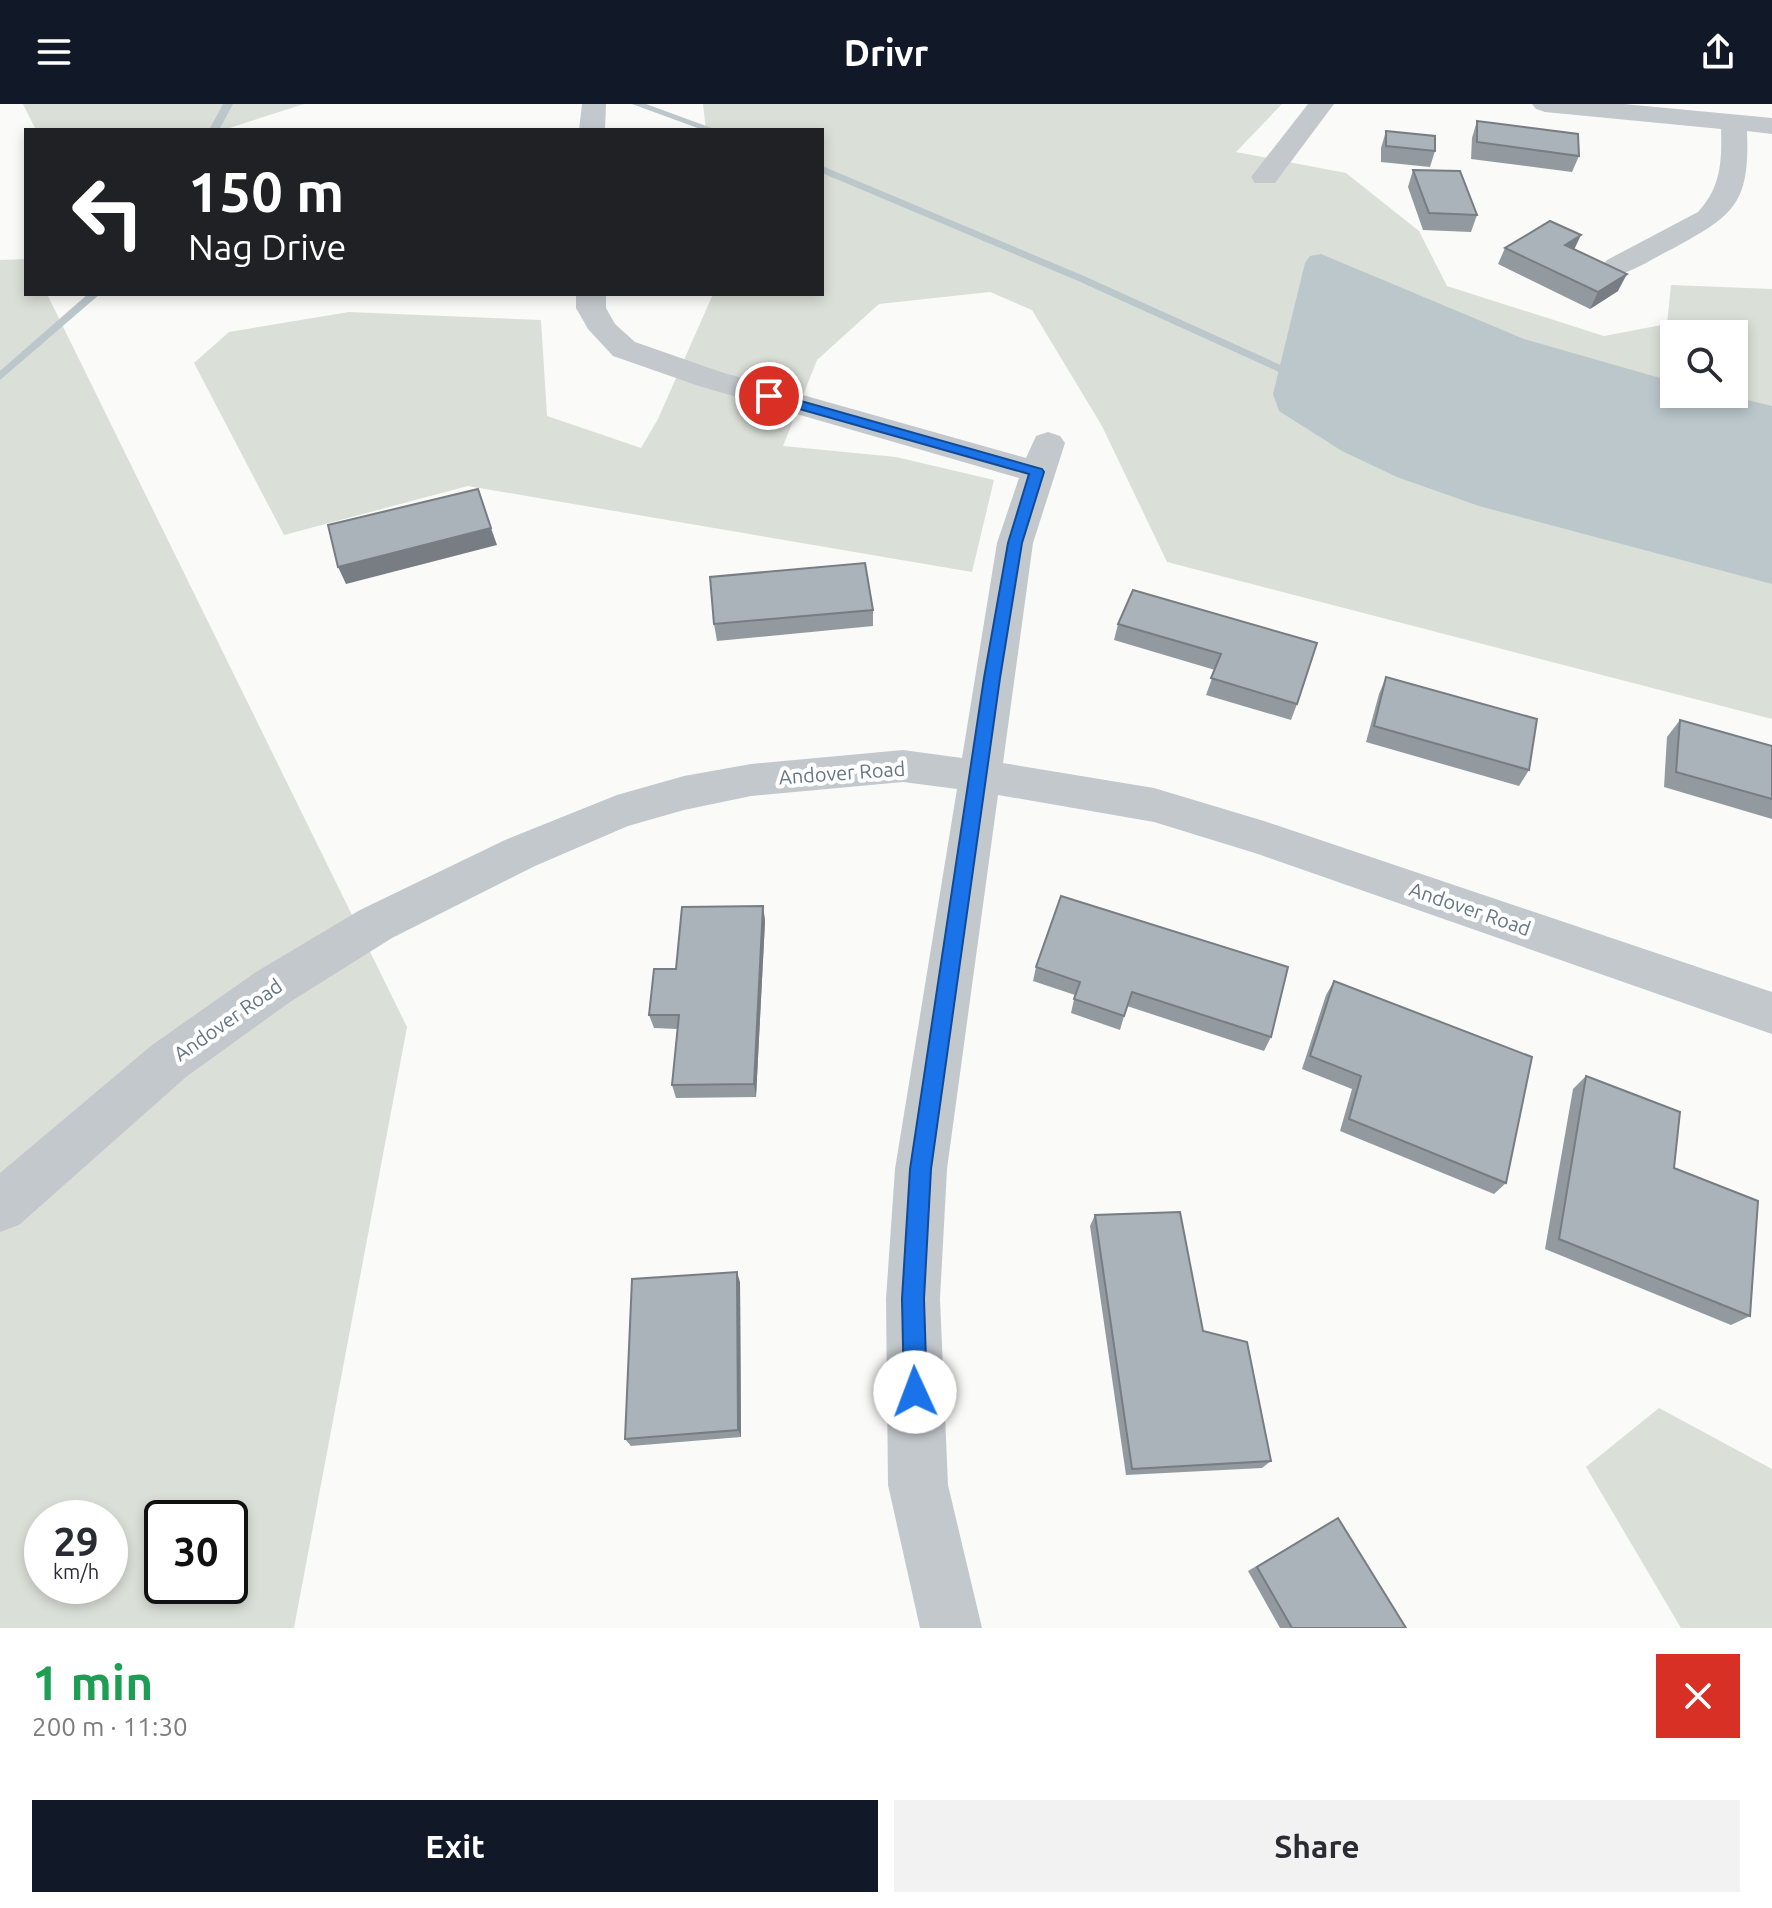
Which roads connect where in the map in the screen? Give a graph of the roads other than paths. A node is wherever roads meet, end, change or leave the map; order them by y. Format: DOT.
graph roads {
  1 [pos="1321,104"];
  2 [pos="1545,104"];
  3 [pos="1734,122"];
  4 [pos="1772,126"];
  5 [pos="1265,177"];
  6 [pos="1617,266"];
  7 [pos="591,296"];
  8 [pos="980,775"];
  9 [pos="1772,1013"];
  10 [pos="0,1207"];
  11 [pos="951,1628"];
  1 -- 5 [label="street"];
  2 -- 3 [label="street"];
  3 -- 4 [label="street"];
  3 -- 6 [label="street"];
  7 -- 8 [label="street"];
  8 -- 9 [label="street, Andover Road"];
  8 -- 10 [label="street, Andover Road"];
  8 -- 11 [label="street"];
}
